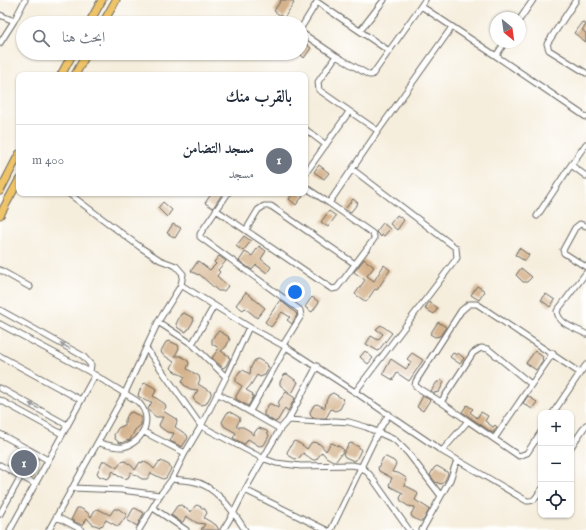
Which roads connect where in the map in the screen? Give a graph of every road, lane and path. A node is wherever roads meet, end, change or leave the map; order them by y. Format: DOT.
graph roads {
  1 [pos="25,0"];
  2 [pos="102,0"];
  3 [pos="116,0"];
  4 [pos="384,0"];
  5 [pos="425,0"];
  6 [pos="533,0"];
  7 [pos="318,1"];
  8 [pos="574,1"];
  9 [pos="421,6"];
  10 [pos="525,12"];
  11 [pos="0,15"];
  12 [pos="17,16"];
  13 [pos="93,16"];
  14 [pos="107,16"];
  15 [pos="16,17"];
  16 [pos="308,17"];
  17 [pos="14,21"];
  18 [pos="452,27"];
  19 [pos="360,31"];
  20 [pos="308,37"];
  21 [pos="0,43"];
  22 [pos="501,48"];
  23 [pos="389,51"];
  24 [pos="336,56"];
  25 [pos="496,56"];
  26 [pos="69,60"];
  27 [pos="83,60"];
  28 [pos="63,72"];
  29 [pos="77,72"];
  30 [pos="586,73"];
  31 [pos="349,112"];
  32 [pos="586,117"];
  33 [pos="308,131"];
  34 [pos="378,131"];
  35 [pos="586,144"];
  36 [pos="326,145"];
  37 [pos="16,160"];
  38 [pos="571,165"];
  39 [pos="352,169"];
  40 [pos="308,170"];
  41 [pos="586,176"];
  42 [pos="16,186"];
  43 [pos="308,189"];
  44 [pos="0,191"];
  45 [pos="72,196"];
  46 [pos="226,196"];
  47 [pos="329,203"];
  48 [pos="216,210"];
  49 [pos="0,215"];
  50 [pos="537,216"];
  51 [pos="586,226"];
  52 [pos="246,230"];
  53 [pos="354,264"];
  54 [pos="586,267"];
  55 [pos="0,270"];
  56 [pos="586,273"];
  57 [pos="181,285"];
  58 [pos="30,287"];
  59 [pos="214,306"];
  60 [pos="0,310"];
  61 [pos="158,322"];
  62 [pos="0,324"];
  63 [pos="249,328"];
  64 [pos="586,334"];
  65 [pos="192,344"];
  66 [pos="284,346"];
  67 [pos="146,348"];
  68 [pos="553,353"];
  69 [pos="0,356"];
  70 [pos="586,364"];
  71 [pos="317,366"];
  72 [pos="90,372"];
  73 [pos="580,373"];
  74 [pos="95,375"];
  75 [pos="226,377"];
  76 [pos="531,384"];
  77 [pos="0,388"];
  78 [pos="355,392"];
  79 [pos="125,393"];
  80 [pos="217,393"];
  81 [pos="0,400"];
  82 [pos="81,400"];
  83 [pos="441,402"];
  84 [pos="555,410"];
  85 [pos="250,411"];
  86 [pos="389,414"];
  87 [pos="288,420"];
  88 [pos="468,421"];
  89 [pos="67,425"];
  90 [pos="586,425"];
  91 [pos="201,426"];
  92 [pos="280,429"];
  93 [pos="144,432"];
  94 [pos="378,432"];
  95 [pos="0,434"];
  96 [pos="62,434"];
  97 [pos="538,436"];
  98 [pos="494,439"];
  99 [pos="98,443"];
  100 [pos="572,446"];
  101 [pos="442,451"];
  102 [pos="185,453"];
  103 [pos="262,458"];
  104 [pos="48,460"];
  105 [pos="457,460"];
  106 [pos="0,465"];
  107 [pos="362,466"];
  108 [pos="21,476"];
  109 [pos="172,479"];
  110 [pos="35,484"];
  111 [pos="73,488"];
  112 [pos="245,490"];
  113 [pos="538,494"];
  114 [pos="160,495"];
  115 [pos="441,496"];
  116 [pos="153,508"];
  117 [pos="234,512"];
  118 [pos="0,514"];
  119 [pos="57,517"];
  120 [pos="183,529"];
  121 [pos="10,530"];
  122 [pos="49,530"];
  123 [pos="82,530"];
  124 [pos="139,530"];
  125 [pos="223,530"];
  126 [pos="245,530"];
  127 [pos="326,530"];
  128 [pos="331,530"];
  129 [pos="409,530"];
  130 [pos="422,530"];
  1 -- 12 [label="street"];
  2 -- 13 [label="main road"];
  3 -- 14 [label="main road"];
  4 -- 19 [label="street"];
  5 -- 9 [label="street"];
  6 -- 10 [label="street"];
  7 -- 16 [label="street"];
  7 -- 19 [label="street"];
  8 -- 30 [label="street"];
  9 -- 18 [label="street"];
  9 -- 23 [label="street"];
  11 -- 17 [label="street"];
  15 -- 17 [label="street"];
  17 -- 21 [label="street"];
  18 -- 25 [label="street"];
  18 -- 34 [label="street"];
  19 -- 23 [label="street"];
  20 -- 24 [label="street"];
  22 -- 25 [label="street"];
  23 -- 24 [label="street"];
  24 -- 31 [label="street"];
  25 -- 32 [label="street"];
  26 -- 28 [label="main road"];
  27 -- 29 [label="main road"];
  31 -- 34 [label="street"];
  31 -- 36 [label="street"];
  33 -- 36 [label="street"];
  34 -- 39 [label="street"];
  35 -- 38 [label="street"];
  36 -- 40 [label="street"];
  37 -- 44 [label="main road"];
  38 -- 41 [label="street"];
  38 -- 50 [label="street"];
  39 -- 47 [label="street"];
  39 -- 78 [label="street"];
  42 -- 49 [label="main road"];
  43 -- 47 [label="street"];
  45 -- 57 [label="street"];
  46 -- 48 [label="street"];
  47 -- 53 [label="street"];
  48 -- 52 [label="street"];
  48 -- 66 [label="street"];
  51 -- 54 [label="street"];
  52 -- 53 [label="street"];
  52 -- 53 [label="street"];
  55 -- 58 [label="street"];
  56 -- 64 [label="street"];
  57 -- 59 [label="street"];
  57 -- 61 [label="street"];
  59 -- 63 [label="street"];
  59 -- 65 [label="street"];
  72 -- 60 [label="street, one-way"];
  61 -- 65 [label="street"];
  61 -- 67 [label="street"];
  62 -- 72 [label="street"];
  63 -- 66 [label="street"];
  63 -- 75 [label="street"];
  65 -- 75 [label="street"];
  66 -- 71 [label="street"];
  66 -- 85 [label="street"];
  67 -- 79 [label="street"];
  67 -- 91 [label="street"];
  68 -- 73 [label="street"];
  68 -- 76 [label="street"];
  68 -- 83 [label="street"];
  69 -- 82 [label="street"];
  70 -- 73 [label="street"];
  71 -- 78 [label="street"];
  71 -- 87 [label="street"];
  72 -- 74 [label="street"];
  73 -- 84 [label="street"];
  74 -- 79 [label="street"];
  74 -- 82 [label="street"];
  75 -- 80 [label="street"];
  76 -- 83 [label="street"];
  76 -- 98 [label="street"];
  89 -- 77 [label="street, one-way"];
  78 -- 86 [label="street"];
  79 -- 93 [label="street"];
  79 -- 99 [label="street"];
  80 -- 85 [label="street"];
  80 -- 91 [label="street"];
  81 -- 96 [label="street"];
  82 -- 89 [label="street"];
  83 -- 88 [label="street"];
  85 -- 92 [label="street"];
  86 -- 94 [label="street"];
  86 -- 101 [label="street"];
  87 -- 92 [label="street"];
  87 -- 94 [label="street"];
  88 -- 98 [label="street"];
  88 -- 101 [label="street"];
  89 -- 96 [label="street"];
  90 -- 100 [label="street"];
  91 -- 102 [label="street"];
  91 -- 103 [label="street"];
  92 -- 103 [label="street"];
  93 -- 99 [label="street"];
  93 -- 102 [label="street"];
  94 -- 107 [label="street"];
  94 -- 115 [label="street"];
  95 -- 104 [label="street"];
  96 -- 104 [label="street"];
  97 -- 98 [label="street"];
  99 -- 111 [label="street"];
  101 -- 105 [label="street"];
  102 -- 109 [label="street"];
  103 -- 107 [label="street"];
  103 -- 112 [label="street"];
  104 -- 110 [label="street"];
  105 -- 113 [label="street"];
  105 -- 115 [label="street"];
  106 -- 108 [label="street"];
  107 -- 128 [label="street"];
  107 -- 129 [label="street"];
  108 -- 110 [label="street"];
  108 -- 118 [label="street"];
  109 -- 114 [label="street"];
  109 -- 117 [label="street"];
  110 -- 121 [label="street"];
  111 -- 114 [label="street"];
  111 -- 119 [label="street"];
  112 -- 117 [label="street"];
  112 -- 127 [label="street"];
  114 -- 116 [label="street"];
  115 -- 130 [label="street"];
  116 -- 120 [label="street"];
  116 -- 124 [label="street"];
  117 -- 125 [label="street"];
  117 -- 126 [label="street"];
  119 -- 122 [label="street"];
  119 -- 123 [label="street"];
}
